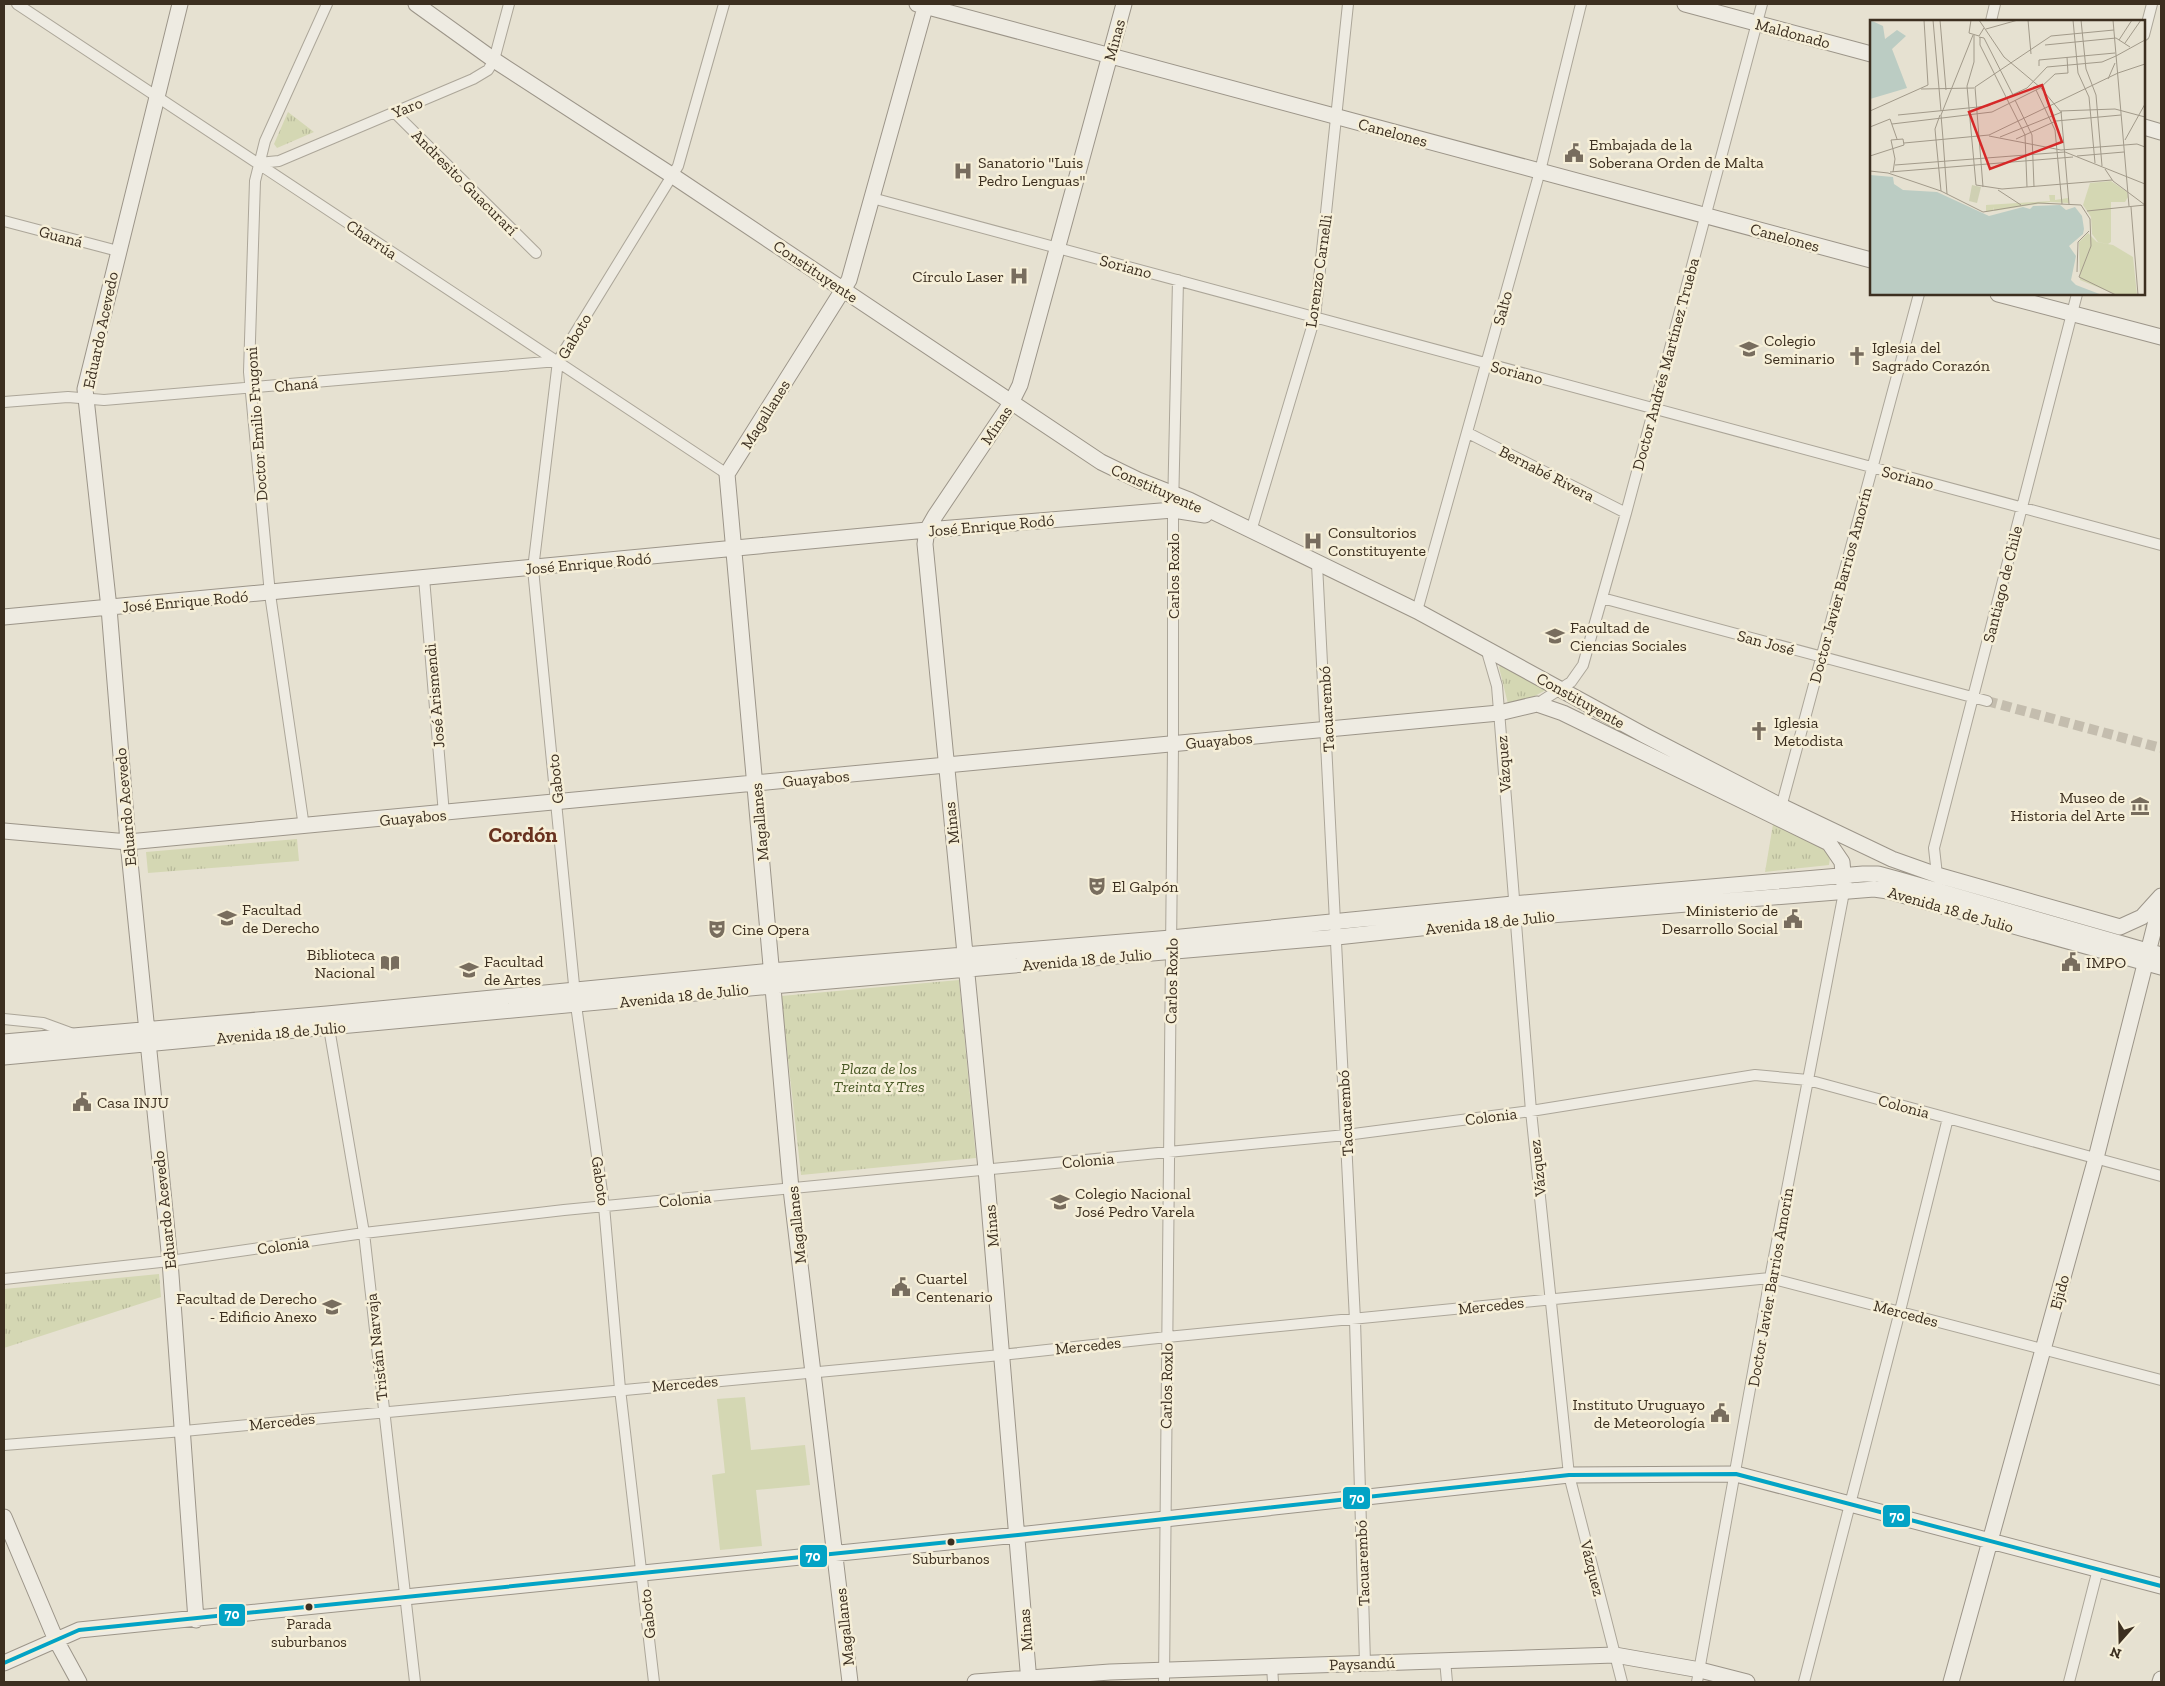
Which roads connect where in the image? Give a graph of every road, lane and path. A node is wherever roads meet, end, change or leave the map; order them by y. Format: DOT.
graph roads {
  1 [pos="17,4"];
  2 [pos="180,4"];
  3 [pos="327,4"];
  4 [pos="416,4"];
  5 [pos="509,4"];
  6 [pos="724,4"];
  7 [pos="1124,4"];
  8 [pos="1348,4"];
  9 [pos="1581,4"];
  10 [pos="1685,4"];
  11 [pos="1762,4"];
  12 [pos="1995,4"];
  13 [pos="2152,4"];
  14 [pos="923,5"];
  15 [pos="1991,20"];
  16 [pos="1757,23"];
  17 [pos="2145,31"];
  18 [pos="1870,54"];
  19 [pos="1110,56"];
  20 [pos="494,60"];
  21 [pos="157,96"];
  22 [pos="394,112"];
  23 [pos="1336,117"];
  24 [pos="2145,127"];
  25 [pos="2161,132"];
  26 [pos="259,163"];
  27 [pos="1540,171"];
  28 [pos="673,176"];
  29 [pos="872,198"];
  30 [pos="1704,215"];
  31 [pos="4,221"];
  32 [pos="1057,248"];
  33 [pos="118,251"];
  34 [pos="536,253"];
  35 [pos="1870,260"];
  36 [pos="1178,280"];
  37 [pos="843,290"];
  38 [pos="1919,295"];
  39 [pos="2002,295"];
  40 [pos="2077,295"];
  41 [pos="2072,314"];
  42 [pos="1315,317"];
  43 [pos="2161,337"];
  44 [pos="558,361"];
  45 [pos="1487,364"];
  46 [pos="250,388"];
  47 [pos="86,398"];
  48 [pos="4,402"];
  49 [pos="1011,402"];
  50 [pos="1653,408"];
  51 [pos="1468,433"];
  52 [pos="1872,467"];
  53 [pos="727,474"];
  54 [pos="1173,494"];
  55 [pos="2021,506"];
  56 [pos="1173,510"];
  57 [pos="1626,513"];
  58 [pos="1226,520"];
  59 [pos="927,530"];
  60 [pos="1251,531"];
  61 [pos="2161,545"];
  62 [pos="734,549"];
  63 [pos="1317,564"];
  64 [pos="533,569"];
  65 [pos="424,578"];
  66 [pos="270,594"];
  67 [pos="1602,598"];
  68 [pos="109,608"];
  69 [pos="1417,611"];
  70 [pos="4,617"];
  71 [pos="1486,648"];
  72 [pos="1822,656"];
  73 [pos="1561,689"];
  74 [pos="1974,698"];
  75 [pos="1987,701"];
  76 [pos="1538,704"];
  77 [pos="1499,714"];
  78 [pos="1327,730"];
  79 [pos="1173,744"];
  80 [pos="945,766"];
  81 [pos="756,784"];
  82 [pos="558,803"];
  83 [pos="1780,813"];
  84 [pos="444,814"];
  85 [pos="304,827"];
  86 [pos="4,831"];
  87 [pos="128,842"];
  88 [pos="1937,875"];
  89 [pos="1844,884"];
  90 [pos="2161,896"];
  91 [pos="2161,901"];
  92 [pos="2062,910"];
  93 [pos="1514,911"];
  94 [pos="2120,927"];
  95 [pos="1337,930"];
  96 [pos="2084,932"];
  97 [pos="1171,945"];
  98 [pos="2152,957"];
  99 [pos="965,962"];
  100 [pos="2161,967"];
  101 [pos="772,978"];
  102 [pos="575,998"];
  103 [pos="4,1018"];
  104 [pos="328,1021"];
  105 [pos="79,1036"];
  106 [pos="147,1037"];
  107 [pos="4,1042"];
  108 [pos="4,1057"];
  109 [pos="1808,1080"];
  110 [pos="1531,1111"];
  111 [pos="1948,1118"];
  112 [pos="1346,1135"];
  113 [pos="1169,1153"];
  114 [pos="2096,1158"];
  115 [pos="986,1168"];
  116 [pos="2161,1176"];
  117 [pos="791,1189"];
  118 [pos="604,1206"];
  119 [pos="364,1233"];
  120 [pos="170,1261"];
  121 [pos="1770,1278"];
  122 [pos="4,1279"];
  123 [pos="1551,1298"];
  124 [pos="1900,1312"];
  125 [pos="1355,1320"];
  126 [pos="1167,1337"];
  127 [pos="2043,1349"];
  128 [pos="1001,1355"];
  129 [pos="813,1372"];
  130 [pos="2161,1380"];
  131 [pos="620,1389"];
  132 [pos="383,1411"];
  133 [pos="184,1431"];
  134 [pos="4,1446"];
  135 [pos="1736,1474"];
  136 [pos="1569,1475"];
  137 [pos="1360,1497"];
  138 [pos="1850,1504"];
  139 [pos="4,1518"];
  140 [pos="1164,1520"];
  141 [pos="1018,1535"];
  142 [pos="1990,1540"];
  143 [pos="836,1553"];
  144 [pos="2098,1569"];
  145 [pos="643,1573"];
  146 [pos="2161,1586"];
  147 [pos="404,1599"];
  148 [pos="196,1620"];
  149 [pos="56,1640"];
  150 [pos="1615,1655"];
  151 [pos="1445,1660"];
  152 [pos="4,1663"];
  153 [pos="1365,1663"];
  154 [pos="1272,1666"];
  155 [pos="1164,1676"];
  156 [pos="1699,1676"];
  157 [pos="1029,1680"];
  158 [pos="79,1682"];
  159 [pos="415,1682"];
  160 [pos="654,1682"];
  161 [pos="850,1682"];
  162 [pos="974,1682"];
  163 [pos="1273,1682"];
  164 [pos="1447,1682"];
  165 [pos="1622,1682"];
  166 [pos="1747,1682"];
  167 [pos="1804,1682"];
  168 [pos="1951,1682"];
  169 [pos="2069,1682"];
  1 -- 21 [label="street, Charrúa"];
  2 -- 21 [label="street, Eduardo Acevedo"];
  3 -- 26 [label="street, Doctor Emilio Frugoni"];
  4 -- 20 [label="street, Constituyente"];
  5 -- 20 [label="street"];
  6 -- 28 [label="street, Gaboto"];
  7 -- 19 [label="street, Minas"];
  8 -- 23 [label="street, Lorenzo Carnelli"];
  9 -- 27 [label="street, Salto"];
  10 -- 16 [label="street, Maldonado"];
  11 -- 16 [label="street, Doctor Andrés Martínez Trueba"];
  12 -- 15 [label="street"];
  13 -- 17 [label="street"];
  14 -- 19 [label="street, Canelones"];
  14 -- 29 [label="street, Magallanes"];
  16 -- 18 [label="street, Maldonado"];
  16 -- 30 [label="street, Doctor Andrés Martínez Trueba"];
  19 -- 23 [label="street, Canelones"];
  19 -- 32 [label="street, Minas"];
  20 -- 22 [label="street, Yaro"];
  20 -- 28 [label="street, Constituyente"];
  21 -- 26 [label="street, Charrúa"];
  21 -- 33 [label="street, Eduardo Acevedo"];
  22 -- 26 [label="street, Yaro"];
  22 -- 34 [label="street, Andresito Guacurarí"];
  23 -- 27 [label="street, Canelones"];
  23 -- 42 [label="street, Lorenzo Carnelli"];
  24 -- 25 [label="street"];
  26 -- 44 [label="street, Charrúa"];
  26 -- 46 [label="street, Doctor Emilio Frugoni"];
  27 -- 30 [label="street, Canelones"];
  27 -- 45 [label="street, Salto"];
  28 -- 37 [label="street, Constituyente"];
  28 -- 44 [label="street, Gaboto"];
  29 -- 32 [label="street, Soriano"];
  29 -- 37 [label="street, Magallanes"];
  30 -- 35 [label="street, Canelones"];
  30 -- 50 [label="street, Doctor Andrés Martínez Trueba"];
  31 -- 33 [label="street, Guaná"];
  32 -- 36 [label="street, Soriano"];
  32 -- 49 [label="street, Minas"];
  33 -- 47 [label="street, Eduardo Acevedo"];
  36 -- 42 [label="street, Soriano"];
  36 -- 54 [label="street, Carlos Roxlo"];
  37 -- 49 [label="street, Constituyente"];
  37 -- 53 [label="street, Magallanes"];
  38 -- 52 [label="street, Doctor Javier Barrios Amorín"];
  39 -- 41 [label="street"];
  40 -- 41 [label="street, Santiago de Chile"];
  41 -- 43 [label="street"];
  41 -- 55 [label="street, Santiago de Chile"];
  42 -- 45 [label="street, Soriano"];
  42 -- 60 [label="street, Lorenzo Carnelli"];
  44 -- 46 [label="street, Chaná"];
  44 -- 53 [label="street, Charrúa"];
  44 -- 64 [label="street, Gaboto"];
  45 -- 50 [label="street, Soriano"];
  45 -- 51 [label="street, Salto"];
  46 -- 47 [label="street, Chaná"];
  46 -- 66 [label="street, Doctor Emilio Frugoni"];
  47 -- 48 [label="street, Chaná"];
  47 -- 68 [label="street, Eduardo Acevedo"];
  49 -- 54 [label="street, Constituyente"];
  49 -- 59 [label="street, Minas"];
  50 -- 52 [label="street, Soriano"];
  50 -- 57 [label="street, Doctor Andrés Martínez Trueba"];
  51 -- 57 [label="street, Bernabé Rivera"];
  51 -- 69 [label="street, Salto"];
  52 -- 55 [label="street, Soriano"];
  52 -- 72 [label="street, Doctor Javier Barrios Amorín"];
  53 -- 62 [label="street, Magallanes"];
  54 -- 56 [label="street, Carlos Roxlo"];
  54 -- 58 [label="street, Constituyente"];
  55 -- 61 [label="street, Soriano"];
  55 -- 74 [label="street, Santiago de Chile"];
  56 -- 58 [label="street, Constituyente"];
  56 -- 59 [label="street, José Enrique Rodó"];
  56 -- 79 [label="street, Carlos Roxlo"];
  57 -- 67 [label="street, Doctor Andrés Martínez Trueba"];
  58 -- 60 [label="street, Constituyente"];
  59 -- 62 [label="street, José Enrique Rodó"];
  59 -- 80 [label="street, Minas"];
  60 -- 63 [label="street, Constituyente"];
  62 -- 64 [label="street, José Enrique Rodó"];
  62 -- 81 [label="street, Magallanes"];
  63 -- 69 [label="street, Constituyente"];
  63 -- 78 [label="street, Tacuarembó"];
  64 -- 65 [label="street, José Enrique Rodó"];
  64 -- 82 [label="street, Gaboto"];
  65 -- 66 [label="street, José Enrique Rodó"];
  65 -- 84 [label="street, José Arismendi"];
  66 -- 68 [label="street, José Enrique Rodó"];
  66 -- 85 [label="street, Doctor Emilio Frugoni"];
  67 -- 72 [label="street, San José"];
  67 -- 73 [label="street, Doctor Andrés Martínez Trueba"];
  68 -- 70 [label="street, José Enrique Rodó"];
  68 -- 87 [label="street, Eduardo Acevedo"];
  69 -- 71 [label="street, Constituyente"];
  71 -- 73 [label="street, Constituyente"];
  71 -- 77 [label="street, Vázquez"];
  72 -- 74 [label="street, San José"];
  72 -- 83 [label="street, Doctor Javier Barrios Amorín"];
  73 -- 76 [label="street, Doctor Andrés Martínez Trueba"];
  73 -- 83 [label="street, Constituyente"];
  74 -- 75 [label="street, San José"];
  74 -- 88 [label="street, Santiago de Chile"];
  76 -- 77 [label="street, Guayabos"];
  76 -- 83 [label="street, Constituyente"];
  77 -- 78 [label="street, Guayabos"];
  77 -- 93 [label="street, Vázquez"];
  78 -- 79 [label="street, Guayabos"];
  78 -- 95 [label="street, Tacuarembó"];
  79 -- 80 [label="street, Guayabos"];
  79 -- 97 [label="street, Carlos Roxlo"];
  80 -- 81 [label="street, Guayabos"];
  80 -- 99 [label="street, Minas"];
  81 -- 82 [label="street, Guayabos"];
  81 -- 101 [label="street, Magallanes"];
  82 -- 84 [label="street, Guayabos"];
  82 -- 102 [label="street, Gaboto"];
  83 -- 88 [label="street, Constituyente"];
  83 -- 89 [label="street, Constituyente"];
  84 -- 85 [label="street, Guayabos"];
  85 -- 87 [label="street, Guayabos"];
  86 -- 87 [label="street, Guayabos"];
  87 -- 106 [label="street, Eduardo Acevedo"];
  88 -- 92 [label="street, Avenida 18 de Julio"];
  89 -- 93 [label="street, Avenida 18 de Julio"];
  89 -- 96 [label="street, Avenida 18 de Julio"];
  89 -- 98 [label="street, Avenida 18 de Julio"];
  89 -- 109 [label="street, Doctor Javier Barrios Amorín"];
  90 -- 94 [label="street, Avenida 18 de Julio"];
  91 -- 98 [label="street, Ejido"];
  92 -- 94 [label="street, Avenida 18 de Julio"];
  92 -- 96 [label="street, Avenida 18 de Julio"];
  93 -- 95 [label="street, Avenida 18 de Julio"];
  93 -- 110 [label="street, Vázquez"];
  94 -- 96 [label="street, Avenida 18 de Julio"];
  95 -- 97 [label="street, Avenida 18 de Julio"];
  95 -- 112 [label="street, Tacuarembó"];
  96 -- 98 [label="street, Avenida 18 de Julio"];
  97 -- 99 [label="street, Avenida 18 de Julio"];
  97 -- 113 [label="street, Carlos Roxlo"];
  98 -- 100 [label="street, Avenida 18 de Julio"];
  98 -- 114 [label="street, Ejido"];
  99 -- 101 [label="street, Avenida 18 de Julio"];
  99 -- 115 [label="street, Minas"];
  101 -- 102 [label="street, Avenida 18 de Julio"];
  101 -- 117 [label="street, Magallanes"];
  102 -- 104 [label="street, Avenida 18 de Julio"];
  102 -- 118 [label="street, Gaboto"];
  103 -- 105 [label="street, Avenida 18 de Julio"];
  104 -- 106 [label="street, Avenida 18 de Julio"];
  104 -- 119 [label="street, Tristán Narvaja"];
  105 -- 106 [label="street, Avenida 18 de Julio"];
  105 -- 107 [label="street, Avenida 18 de Julio"];
  106 -- 108 [label="street, Avenida 18 de Julio"];
  106 -- 120 [label="street, Eduardo Acevedo"];
  109 -- 110 [label="street, Colonia"];
  109 -- 111 [label="street, Colonia"];
  109 -- 121 [label="street, Doctor Javier Barrios Amorín"];
  110 -- 112 [label="street, Colonia"];
  110 -- 123 [label="street, Vázquez"];
  111 -- 114 [label="street, Colonia"];
  111 -- 124 [label="street"];
  112 -- 113 [label="street, Colonia"];
  112 -- 125 [label="street, Tacuarembó"];
  113 -- 115 [label="street, Colonia"];
  113 -- 126 [label="street, Carlos Roxlo"];
  114 -- 116 [label="street, Colonia"];
  114 -- 127 [label="street, Ejido"];
  115 -- 117 [label="street, Colonia"];
  115 -- 128 [label="street, Minas"];
  117 -- 118 [label="street, Colonia"];
  117 -- 129 [label="street, Magallanes"];
  118 -- 119 [label="street, Colonia"];
  118 -- 131 [label="street, Gaboto"];
  119 -- 120 [label="street, Colonia"];
  119 -- 132 [label="street, Tristán Narvaja"];
  120 -- 122 [label="street, Colonia"];
  120 -- 133 [label="street, Eduardo Acevedo"];
  121 -- 123 [label="street, Mercedes"];
  121 -- 124 [label="street, Mercedes"];
  121 -- 135 [label="street, Doctor Javier Barrios Amorín"];
  123 -- 125 [label="street, Mercedes"];
  123 -- 136 [label="street, Vázquez"];
  124 -- 127 [label="street, Mercedes"];
  124 -- 138 [label="street"];
  125 -- 126 [label="street, Mercedes"];
  125 -- 137 [label="street, Tacuarembó"];
  126 -- 128 [label="street, Mercedes"];
  126 -- 140 [label="street, Carlos Roxlo"];
  127 -- 130 [label="street, Mercedes"];
  127 -- 142 [label="street, Ejido"];
  128 -- 129 [label="street, Mercedes"];
  128 -- 141 [label="street, Minas"];
  129 -- 131 [label="street, Mercedes"];
  129 -- 143 [label="street, Magallanes"];
  131 -- 132 [label="street, Mercedes"];
  131 -- 145 [label="street, Gaboto"];
  132 -- 133 [label="street, Mercedes"];
  132 -- 147 [label="street, Tristán Narvaja"];
  133 -- 134 [label="street, Mercedes"];
  133 -- 148 [label="street, Eduardo Acevedo"];
  135 -- 136 [label="street"];
  135 -- 138 [label="street"];
  135 -- 156 [label="street, Doctor Javier Barrios Amorín"];
  136 -- 137 [label="street"];
  136 -- 150 [label="street, Vázquez"];
  137 -- 140 [label="street"];
  137 -- 153 [label="street, Tacuarembó"];
  138 -- 142 [label="street"];
  138 -- 167 [label="street"];
  139 -- 149 [label="street"];
  140 -- 141 [label="street"];
  140 -- 155 [label="street, Carlos Roxlo"];
  141 -- 143 [label="street"];
  141 -- 157 [label="street, Minas"];
  142 -- 144 [label="street"];
  142 -- 168 [label="street, Ejido"];
  143 -- 145 [label="street"];
  143 -- 161 [label="street, Magallanes"];
  144 -- 146 [label="street"];
  144 -- 169 [label="street"];
  145 -- 147 [label="street"];
  145 -- 160 [label="street, Gaboto"];
  147 -- 148 [label="street"];
  147 -- 159 [label="street, Tristán Narvaja"];
  148 -- 149 [label="street"];
  149 -- 152 [label="street"];
  149 -- 158 [label="street"];
  150 -- 151 [label="street, Paysandú"];
  150 -- 156 [label="street, Paysandú"];
  150 -- 165 [label="street, Vázquez"];
  151 -- 153 [label="street, Paysandú"];
  151 -- 164 [label="street"];
  153 -- 154 [label="street, Paysandú"];
  154 -- 155 [label="street, Paysandú"];
  154 -- 163 [label="street"];
  155 -- 157 [label="street, Paysandú"];
  156 -- 166 [label="street, Paysandú"];
  157 -- 162 [label="street, Paysandú"];
}
